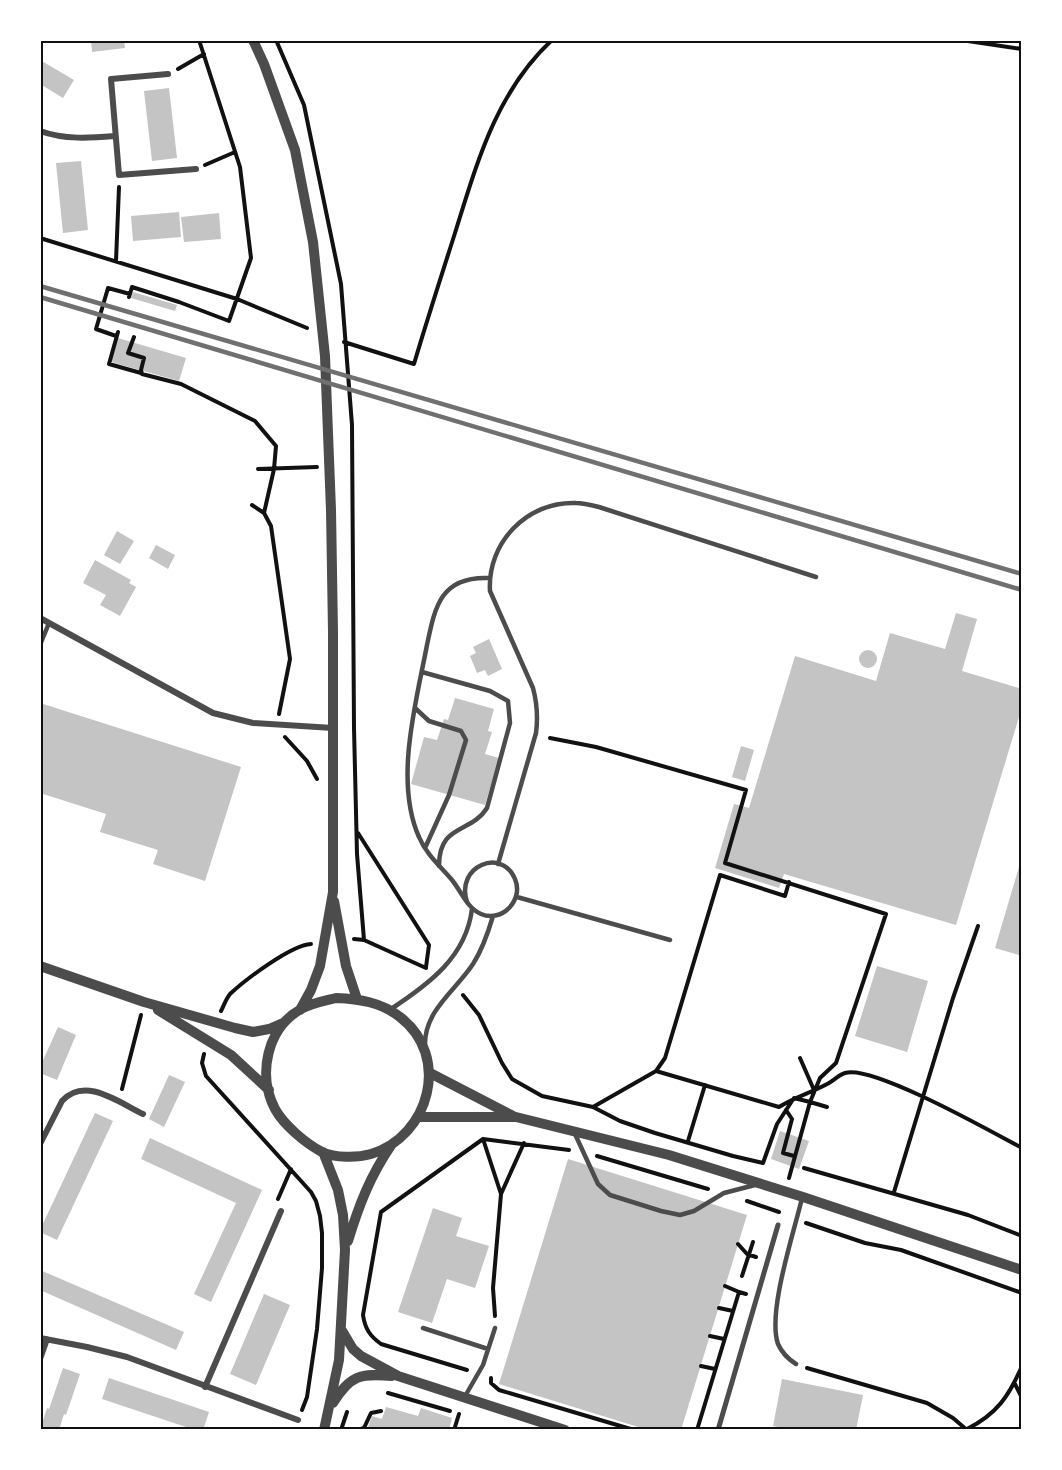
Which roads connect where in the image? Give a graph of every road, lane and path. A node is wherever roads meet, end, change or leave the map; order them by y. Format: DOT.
graph roads {
  1 [pos="199,40"];
  2 [pos="254,40"];
  3 [pos="552,40"];
  4 [pos="961,40"];
  5 [pos="1022,49"];
  6 [pos="204,54"];
  7 [pos="168,74"];
  8 [pos="40,131"];
  9 [pos="116,136"];
  10 [pos="235,152"];
  11 [pos="196,169"];
  12 [pos="119,175"];
  13 [pos="40,238"];
  14 [pos="336,258"];
  15 [pos="116,261"];
  16 [pos="237,298"];
  17 [pos="313,330"];
  18 [pos="134,337"];
  19 [pos="342,341"];
  20 [pos="142,374"];
  21 [pos="352,425"];
  22 [pos="330,467"];
  23 [pos="258,469"];
  24 [pos="274,469"];
  25 [pos="264,513"];
  26 [pos="816,577"];
  27 [pos="489,578"];
  28 [pos="40,618"];
  29 [pos="49,623"];
  30 [pos="40,645"];
  31 [pos="422,672"];
  32 [pos="416,708"];
  33 [pos="333,728"];
  34 [pos="550,738"];
  35 [pos="356,831"];
  36 [pos="425,848"];
  37 [pos="498,864"];
  38 [pos="439,866"];
  39 [pos="789,882"];
  40 [pos="333,892"];
  41 [pos="517,897"];
  42 [pos="467,902"];
  43 [pos="472,909"];
  44 [pos="493,916"];
  45 [pos="978,926"];
  46 [pos="364,940"];
  47 [pos="670,940"];
  48 [pos="40,966"];
  49 [pos="357,999"];
  50 [pos="469,1000"];
  51 [pos="144,1002"];
  52 [pos="300,1010"];
  53 [pos="388,1010"];
  54 [pos="284,1023"];
  55 [pos="425,1049"];
  56 [pos="800,1058"];
  57 [pos="656,1071"];
  58 [pos="430,1073"];
  59 [pos="705,1084"];
  60 [pos="269,1090"];
  61 [pos="814,1090"];
  62 [pos="924,1097"];
  63 [pos="794,1098"];
  64 [pos="118,1102"];
  65 [pos="810,1102"];
  66 [pos="593,1107"];
  67 [pos="827,1107"];
  68 [pos="786,1110"];
  69 [pos="142,1114"];
  70 [pos="418,1117"];
  71 [pos="516,1118"];
  72 [pos="574,1132"];
  73 [pos="800,1138"];
  74 [pos="483,1139"];
  75 [pos="688,1141"];
  76 [pos="524,1143"];
  77 [pos="40,1144"];
  78 [pos="392,1144"];
  79 [pos="1022,1148"];
  80 [pos="323,1152"];
  81 [pos="794,1156"];
  82 [pos="804,1168"];
  83 [pos="291,1170"];
  84 [pos="761,1184"];
  85 [pos="894,1192"];
  86 [pos="501,1194"];
  87 [pos="803,1197"];
  88 [pos="281,1211"];
  89 [pos="778,1225"];
  90 [pos="1022,1236"];
  91 [pos="753,1242"];
  92 [pos="738,1244"];
  93 [pos="345,1250"];
  94 [pos="749,1255"];
  95 [pos="769,1261"];
  96 [pos="1022,1270"];
  97 [pos="742,1276"];
  98 [pos="725,1286"];
  99 [pos="739,1292"];
  100 [pos="758,1297"];
  101 [pos="718,1308"];
  102 [pos="733,1311"];
  103 [pos="423,1328"];
  104 [pos="495,1328"];
  105 [pos="341,1329"];
  106 [pos="710,1336"];
  107 [pos="44,1339"];
  108 [pos="724,1339"];
  109 [pos="488,1348"];
  110 [pos="40,1359"];
  111 [pos="796,1364"];
  112 [pos="701,1366"];
  113 [pos="1022,1366"];
  114 [pos="715,1369"];
  115 [pos="478,1373"];
  116 [pos="398,1376"];
  117 [pos="1014,1383"];
  118 [pos="205,1386"];
  119 [pos="381,1390"];
  120 [pos="464,1398"];
  121 [pos="1022,1398"];
  122 [pos="348,1408"];
  123 [pos="329,1410"];
  124 [pos="381,1411"];
  125 [pos="459,1414"];
  126 [pos="470,1417"];
  127 [pos="298,1420"];
  128 [pos="967,1429"];
  129 [pos="324,1430"];
  130 [pos="342,1430"];
  131 [pos="358,1430"];
  132 [pos="454,1430"];
  133 [pos="565,1430"];
  134 [pos="634,1430"];
  135 [pos="697,1430"];
  136 [pos="718,1430"];
  1 -- 6 [label="path"];
  2 -- 22 [label="street"];
  3 -- 19 [label="path"];
  4 -- 5 [label="path"];
  6 -- 7 [label="path"];
  6 -- 10 [label="path"];
  7 -- 9 [label="street"];
  8 -- 9 [label="street"];
  9 -- 12 [label="street"];
  10 -- 11 [label="path"];
  10 -- 16 [label="path"];
  11 -- 12 [label="street"];
  12 -- 15 [label="path"];
  13 -- 15 [label="path"];
  14 -- 21 [label="path"];
  15 -- 16 [label="path"];
  16 -- 17 [label="path"];
  16 -- 20 [label="path"];
  18 -- 20 [label="path"];
  20 -- 24 [label="path"];
  22 -- 24 [label="path"];
  22 -- 33 [label="street"];
  23 -- 24 [label="path"];
  24 -- 25 [label="path"];
  26 -- 27 [label="lane"];
  27 -- 31 [label="lane"];
  27 -- 37 [label="lane"];
  28 -- 29 [label="street"];
  29 -- 30 [label="lane"];
  29 -- 33 [label="street"];
  31 -- 32 [label="lane"];
  31 -- 38 [label="lane"];
  32 -- 36 [label="lane"];
  32 -- 36 [label="lane"];
  33 -- 40 [label="street"];
  34 -- 39 [label="path"];
  35 -- 46 [label="path"];
  36 -- 38 [label="lane"];
  37 -- 41 [label="lane"];
  37 -- 42 [label="lane"];
  38 -- 42 [label="lane"];
  39 -- 57 [label="path"];
  39 -- 61 [label="path"];
  40 -- 49 [label="street"];
  40 -- 52 [label="street"];
  41 -- 44 [label="lane"];
  41 -- 47 [label="lane"];
  42 -- 43 [label="lane"];
  43 -- 44 [label="lane"];
  43 -- 53 [label="lane"];
  44 -- 55 [label="lane"];
  45 -- 62 [label="path"];
  48 -- 51 [label="street"];
  49 -- 52 [label="street"];
  49 -- 53 [label="street"];
  50 -- 66 [label="path"];
  51 -- 54 [label="street"];
  51 -- 60 [label="street"];
  51 -- 64 [label="path"];
  52 -- 54 [label="street"];
  53 -- 55 [label="street"];
  54 -- 60 [label="street"];
  55 -- 58 [label="street"];
  56 -- 61 [label="path"];
  57 -- 59 [label="path"];
  57 -- 66 [label="path"];
  58 -- 70 [label="street"];
  58 -- 71 [label="street"];
  59 -- 63 [label="path"];
  59 -- 75 [label="path"];
  60 -- 80 [label="street"];
  61 -- 62 [label="path"];
  61 -- 63 [label="path"];
  61 -- 65 [label="path"];
  62 -- 79 [label="path"];
  62 -- 85 [label="path"];
  63 -- 65 [label="path"];
  63 -- 68 [label="path"];
  64 -- 69 [label="street"];
  64 -- 77 [label="street"];
  65 -- 67 [label="path"];
  65 -- 73 [label="path"];
  66 -- 75 [label="path"];
  68 -- 75 [label="path"];
  68 -- 81 [label="path"];
  70 -- 71 [label="street"];
  70 -- 78 [label="street"];
  71 -- 72 [label="street"];
  72 -- 84 [label="street"];
  72 -- 84 [label="lane"];
  74 -- 115 [label="path"];
  76 -- 86 [label="path"];
  78 -- 80 [label="street"];
  78 -- 93 [label="street"];
  80 -- 93 [label="street"];
  82 -- 85 [label="path"];
  83 -- 88 [label="path"];
  84 -- 87 [label="street"];
  85 -- 90 [label="path"];
  87 -- 96 [label="street"];
  87 -- 111 [label="lane"];
  88 -- 118 [label="street"];
  89 -- 95 [label="street"];
  91 -- 94 [label="path"];
  92 -- 94 [label="path"];
  93 -- 105 [label="street"];
  94 -- 95 [label="path"];
  94 -- 97 [label="path"];
  95 -- 100 [label="street"];
  98 -- 99 [label="path"];
  99 -- 100 [label="path"];
  99 -- 102 [label="path"];
  100 -- 136 [label="street"];
  101 -- 102 [label="path"];
  102 -- 108 [label="path"];
  103 -- 109 [label="lane"];
  104 -- 109 [label="lane"];
  105 -- 116 [label="street"];
  105 -- 123 [label="street"];
  106 -- 108 [label="path"];
  107 -- 110 [label="street"];
  107 -- 118 [label="street"];
  108 -- 114 [label="path"];
  109 -- 115 [label="lane"];
  111 -- 128 [label="path"];
  112 -- 114 [label="path"];
  113 -- 117 [label="path"];
  114 -- 135 [label="path"];
  115 -- 120 [label="lane"];
  115 -- 134 [label="path"];
  116 -- 120 [label="street"];
  116 -- 123 [label="street"];
  117 -- 121 [label="path"];
  117 -- 128 [label="path"];
  118 -- 127 [label="street"];
  119 -- 125 [label="path"];
  120 -- 133 [label="street"];
  122 -- 130 [label="path"];
  123 -- 129 [label="street"];
  124 -- 131 [label="path"];
  125 -- 126 [label="path"];
  125 -- 132 [label="path"];
}
